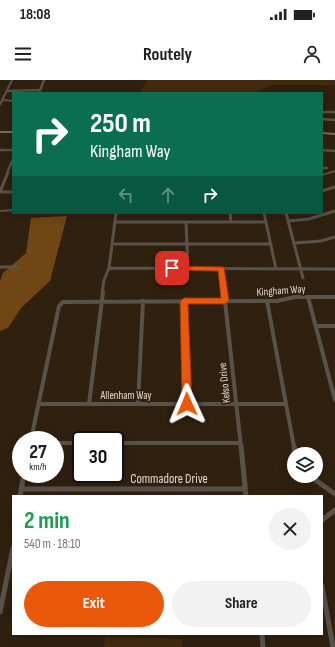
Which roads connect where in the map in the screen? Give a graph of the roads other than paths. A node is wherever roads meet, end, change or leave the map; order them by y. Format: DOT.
graph roads {
  1 [pos="12,80"];
  2 [pos="44,80"];
  3 [pos="7,91"];
  4 [pos="39,92"];
  5 [pos="2,100"];
  6 [pos="12,101"];
  7 [pos="0,105"];
  8 [pos="323,112"];
  9 [pos="335,112"];
  10 [pos="323,119"];
  11 [pos="335,120"];
  12 [pos="0,132"];
  13 [pos="12,132"];
  14 [pos="323,133"];
  15 [pos="335,134"];
  16 [pos="0,150"];
  17 [pos="12,150"];
  18 [pos="323,150"];
  19 [pos="335,151"];
  20 [pos="12,162"];
  21 [pos="323,168"];
  22 [pos="327,168"];
  23 [pos="9,170"];
  24 [pos="335,171"];
  25 [pos="323,175"];
  26 [pos="335,187"];
  27 [pos="323,191"];
  28 [pos="0,192"];
  29 [pos="12,192"];
  30 [pos="0,210"];
  31 [pos="12,210"];
  32 [pos="335,210"];
  33 [pos="116,214"];
  34 [pos="230,214"];
  35 [pos="264,214"];
  36 [pos="286,214"];
  37 [pos="288,221"];
  38 [pos="115,222"];
  39 [pos="186,222"];
  40 [pos="231,222"];
  41 [pos="266,222"];
  42 [pos="335,237"];
  43 [pos="294,243"];
  44 [pos="112,244"];
  45 [pos="187,244"];
  46 [pos="271,244"];
  47 [pos="0,267"];
  48 [pos="19,267"];
  49 [pos="109,268"];
  50 [pos="188,269"];
  51 [pos="222,269"];
  52 [pos="276,269"];
  53 [pos="301,269"];
  54 [pos="335,269"];
  55 [pos="303,278"];
  56 [pos="308,297"];
  57 [pos="335,297"];
  58 [pos="143,301"];
  59 [pos="184,301"];
  60 [pos="225,301"];
  61 [pos="267,301"];
  62 [pos="101,302"];
  63 [pos="316,326"];
  64 [pos="335,326"];
  65 [pos="335,400"];
  66 [pos="236,403"];
  67 [pos="39,404"];
  68 [pos="89,404"];
  69 [pos="138,404"];
  70 [pos="187,404"];
  71 [pos="286,404"];
  72 [pos="33,431"];
  73 [pos="124,443"];
  74 [pos="240,443"];
  75 [pos="294,447"];
  76 [pos="22,483"];
  77 [pos="320,483"];
  78 [pos="21,489"];
  79 [pos="246,489"];
  80 [pos="335,494"];
  81 [pos="20,495"];
  82 [pos="246,495"];
  83 [pos="335,510"];
  84 [pos="323,519"];
  85 [pos="12,553"];
  86 [pos="323,593"];
  87 [pos="0,612"];
  88 [pos="262,635"];
  89 [pos="263,647"];
  90 [pos="333,647"];
  1 -- 3 [label="street"];
  2 -- 4 [label="street"];
  3 -- 4 [label="street"];
  3 -- 5 [label="street"];
  5 -- 6 [label="street"];
  5 -- 7 [label="street"];
  8 -- 9 [label="street"];
  10 -- 11 [label="street"];
  12 -- 13 [label="main road"];
  14 -- 15 [label="main road"];
  16 -- 17 [label="street"];
  18 -- 19 [label="street"];
  20 -- 23 [label="street"];
  21 -- 22 [label="street"];
  23 -- 28 [label="street"];
  24 -- 25 [label="street"];
  26 -- 27 [label="street"];
  28 -- 29 [label="street"];
  30 -- 31 [label="street"];
  32 -- 37 [label="street"];
  33 -- 38 [label="street"];
  34 -- 40 [label="street"];
  35 -- 41 [label="street"];
  36 -- 37 [label="street"];
  37 -- 43 [label="street"];
  38 -- 39 [label="street"];
  38 -- 44 [label="street"];
  39 -- 40 [label="street"];
  39 -- 45 [label="street"];
  40 -- 41 [label="street"];
  41 -- 46 [label="street"];
  42 -- 43 [label="street"];
  43 -- 53 [label="street"];
  44 -- 45 [label="street"];
  44 -- 49 [label="street"];
  45 -- 46 [label="street"];
  45 -- 50 [label="street"];
  46 -- 52 [label="street"];
  47 -- 48 [label="street"];
  49 -- 50 [label="street"];
  49 -- 62 [label="street"];
  50 -- 51 [label="street"];
  51 -- 52 [label="street"];
  51 -- 60 [label="street, Kelso Drive"];
  52 -- 53 [label="street"];
  53 -- 54 [label="street"];
  53 -- 55 [label="street"];
  56 -- 57 [label="street, Kingham Way"];
  56 -- 61 [label="street, Kingham Way"];
  56 -- 63 [label="street"];
  58 -- 59 [label="street, Kingham Way"];
  58 -- 62 [label="street, Kingham Way"];
  58 -- 69 [label="street"];
  59 -- 60 [label="street, Kingham Way"];
  59 -- 70 [label="street"];
  60 -- 61 [label="street, Kingham Way"];
  60 -- 66 [label="street, Kelso Drive"];
  61 -- 71 [label="street"];
  62 -- 67 [label="street, Kingham Way"];
  62 -- 68 [label="street"];
  63 -- 64 [label="street"];
  63 -- 65 [label="street"];
  66 -- 70 [label="street, Allenham Way"];
  66 -- 71 [label="street, Allenham Way"];
  66 -- 74 [label="street, Kelso Drive"];
  67 -- 68 [label="street, Allenham Way"];
  67 -- 72 [label="street"];
  68 -- 69 [label="street, Allenham Way"];
  69 -- 70 [label="street, Allenham Way"];
  71 -- 75 [label="street"];
  73 -- 74 [label="street"];
  74 -- 79 [label="street, Kelso Drive"];
  76 -- 78 [label="street"];
  77 -- 80 [label="street"];
  78 -- 79 [label="street, Commadore Drive"];
  78 -- 81 [label="street"];
  79 -- 82 [label="street, Kelso Drive"];
  83 -- 84 [label="street"];
  85 -- 87 [label="street"];
  86 -- 90 [label="street"];
  88 -- 89 [label="street"];
}
